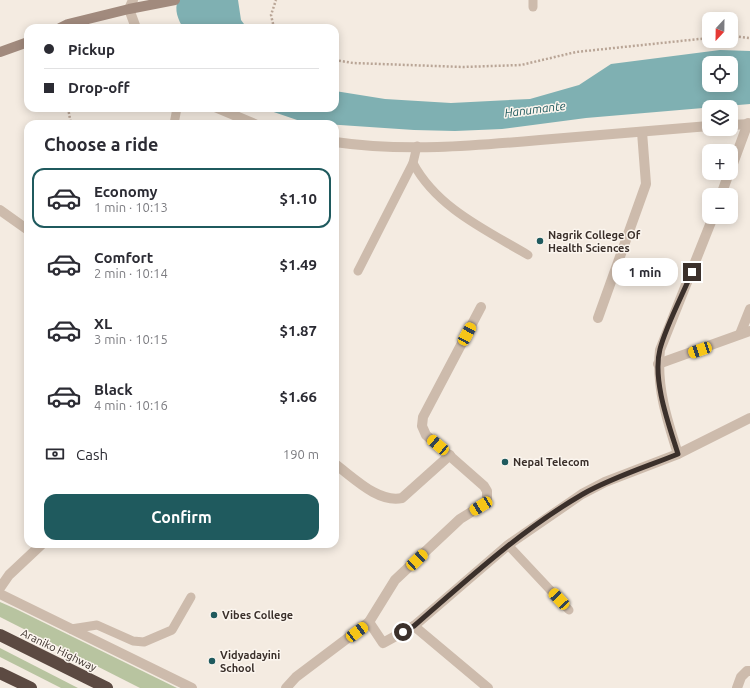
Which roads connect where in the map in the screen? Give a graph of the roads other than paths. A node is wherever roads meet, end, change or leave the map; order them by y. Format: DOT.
graph roads {
  1 [pos="175,0"];
  2 [pos="134,5"];
  3 [pos="68,24"];
  4 [pos="136,24"];
  5 [pos="24,43"];
  6 [pos="0,52"];
  7 [pos="226,112"];
  8 [pos="246,120"];
  9 [pos="749,124"];
  10 [pos="738,125"];
  11 [pos="702,127"];
  12 [pos="642,132"];
  13 [pos="339,143"];
  14 [pos="417,146"];
  15 [pos="738,152"];
  16 [pos="413,163"];
  17 [pos="0,210"];
  18 [pos="710,224"];
  19 [pos="24,227"];
  20 [pos="528,255"];
  21 [pos="358,271"];
  22 [pos="481,307"];
  23 [pos="750,310"];
  24 [pos="598,318"];
  25 [pos="745,333"];
  26 [pos="658,364"];
  27 [pos="750,418"];
  28 [pos="678,454"];
  29 [pos="450,455"];
  30 [pos="339,467"];
  31 [pos="508,545"];
  32 [pos="38,548"];
  33 [pos="0,588"];
  34 [pos="0,594"];
  35 [pos="191,597"];
  36 [pos="569,610"];
  37 [pos="369,622"];
  38 [pos="414,626"];
  39 [pos="71,629"];
  40 [pos="0,635"];
  41 [pos="750,672"];
  42 [pos="0,673"];
  43 [pos="31,688"];
  44 [pos="107,688"];
  45 [pos="192,688"];
  46 [pos="286,688"];
  47 [pos="488,688"];
  48 [pos="737,688"];
  1 -- 2 [label="street"];
  2 -- 3 [label="street"];
  2 -- 4 [label="street"];
  5 -- 6 [label="street"];
  7 -- 8 [label="street"];
  9 -- 10 [label="street"];
  9 -- 15 [label="street"];
  11 -- 12 [label="street"];
  12 -- 14 [label="street"];
  12 -- 24 [label="street"];
  13 -- 14 [label="street"];
  14 -- 16 [label="lane"];
  16 -- 20 [label="lane"];
  16 -- 21 [label="lane"];
  17 -- 19 [label="street"];
  18 -- 26 [label="street"];
  22 -- 29 [label="street"];
  23 -- 25 [label="street"];
  25 -- 26 [label="street"];
  26 -- 28 [label="street"];
  27 -- 28 [label="street"];
  28 -- 31 [label="street"];
  29 -- 30 [label="street"];
  29 -- 37 [label="street"];
  31 -- 36 [label="lane"];
  31 -- 38 [label="street"];
  32 -- 33 [label="street"];
  34 -- 39 [label="street"];
  35 -- 39 [label="lane"];
  37 -- 38 [label="street"];
  37 -- 46 [label="street"];
  38 -- 47 [label="street"];
  39 -- 45 [label="street"];
  40 -- 44 [label="highway, Araniko Highway"];
  41 -- 48 [label="street"];
  42 -- 43 [label="highway"];
}
